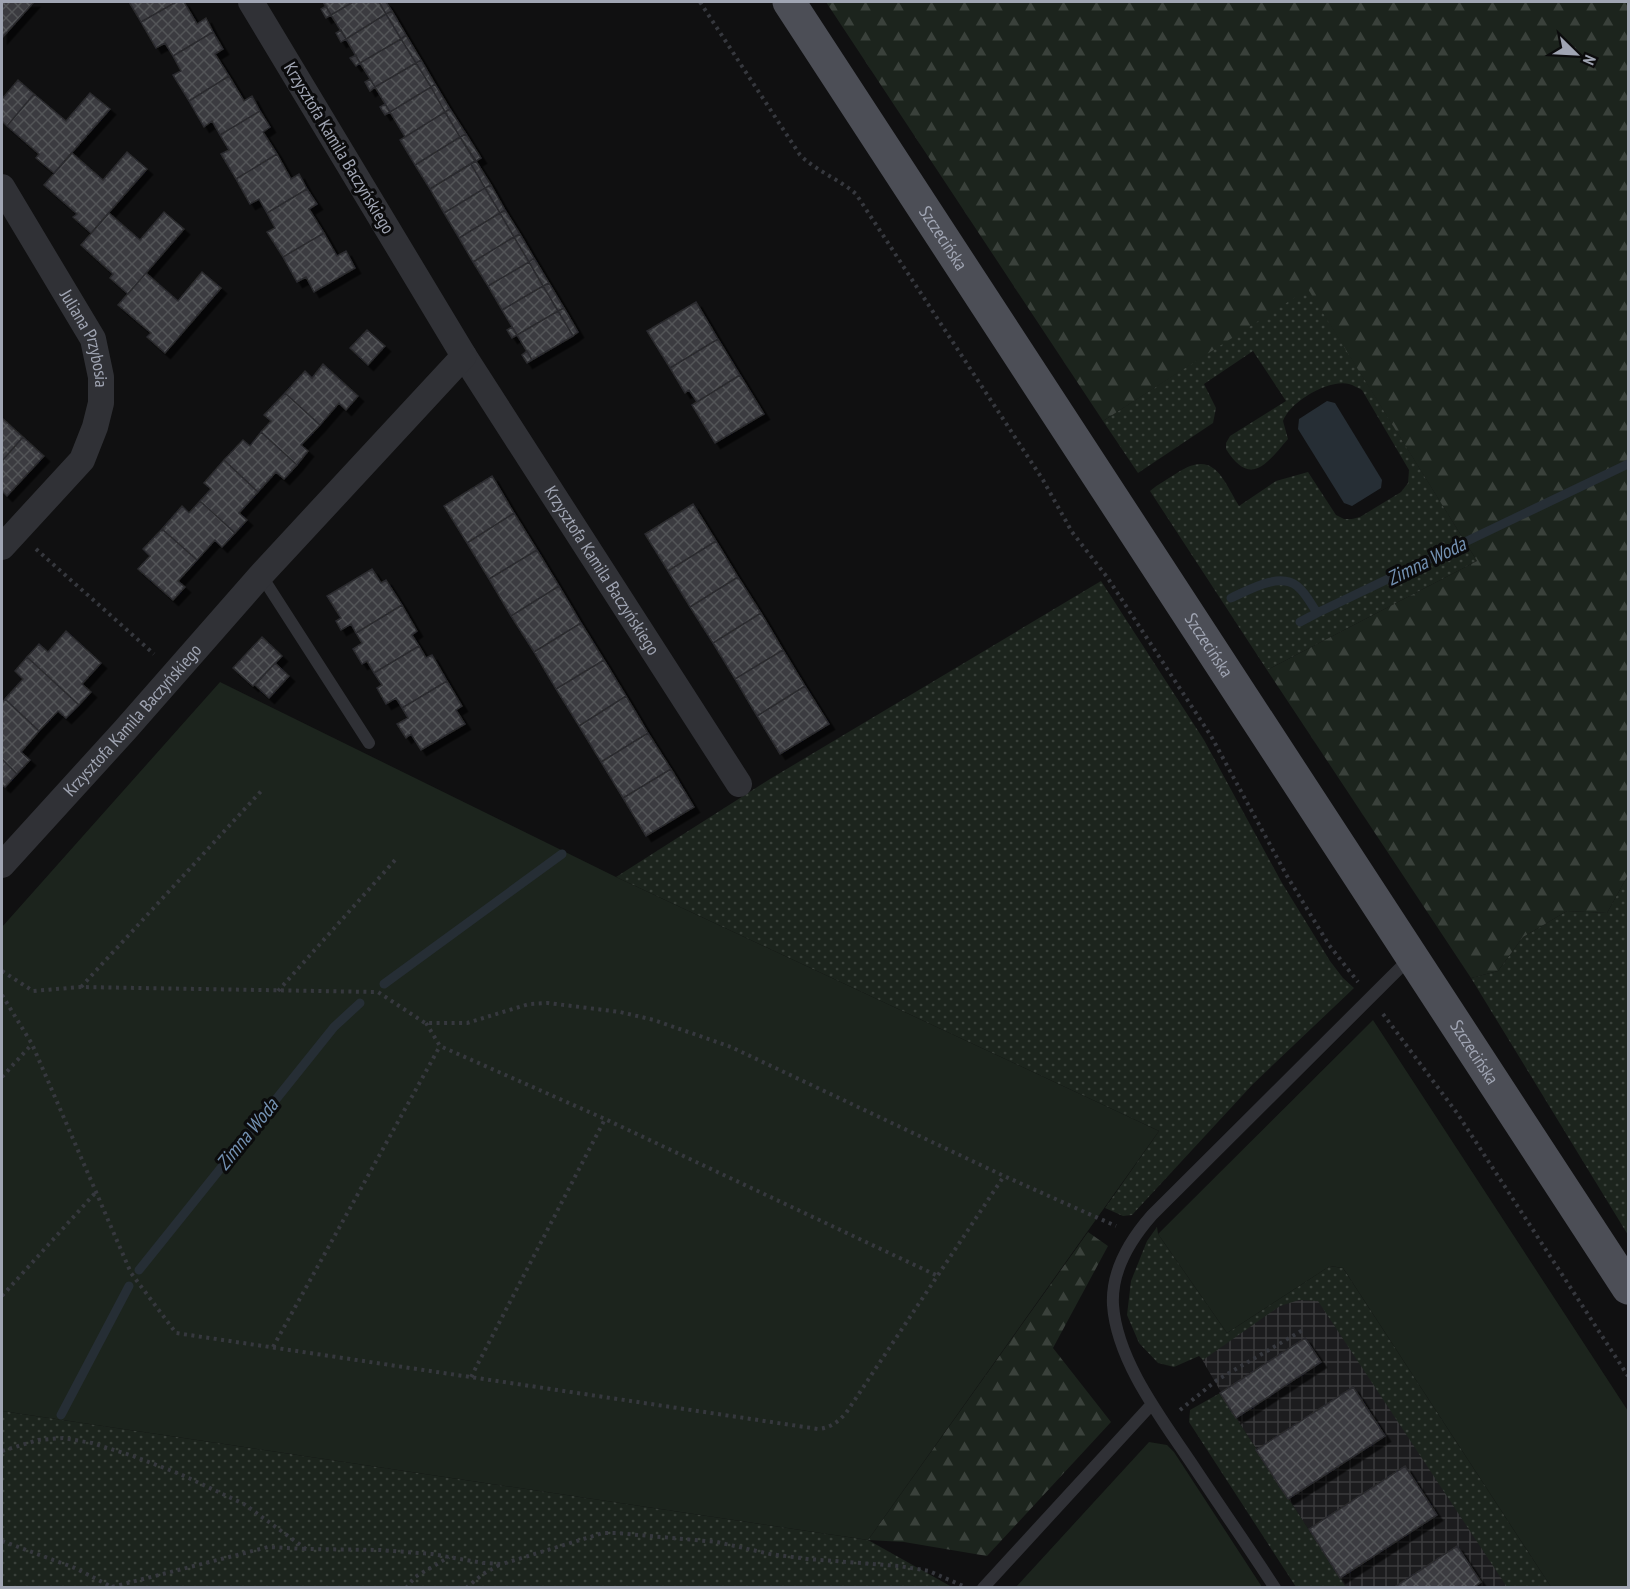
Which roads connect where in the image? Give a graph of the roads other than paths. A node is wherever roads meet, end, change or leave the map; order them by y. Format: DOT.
graph roads {
  1 [pos="251,2"];
  2 [pos="789,2"];
  3 [pos="2,187"];
  4 [pos="464,356"];
  5 [pos="9,539"];
  6 [pos="261,575"];
  7 [pos="369,743"];
  8 [pos="740,784"];
  9 [pos="2,865"];
  10 [pos="1412,956"];
  11 [pos="1629,1288"];
  12 [pos="1152,1404"];
  13 [pos="983,1587"];
  14 [pos="1275,1587"];
  1 -- 4 [label="street, Krzysztofa Kamila Baczyńskiego"];
  2 -- 10 [label="main road, Szczecińska"];
  3 -- 5 [label="street, Juliana Przybosia"];
  4 -- 6 [label="street, Krzysztofa Kamila Baczyńskiego"];
  4 -- 8 [label="street, Krzysztofa Kamila Baczyńskiego"];
  6 -- 7 [label="lane"];
  6 -- 9 [label="street, Krzysztofa Kamila Baczyńskiego"];
  10 -- 11 [label="main road, Szczecińska"];
  10 -- 12 [label="lane"];
  12 -- 13 [label="lane"];
  12 -- 14 [label="lane"];
}
